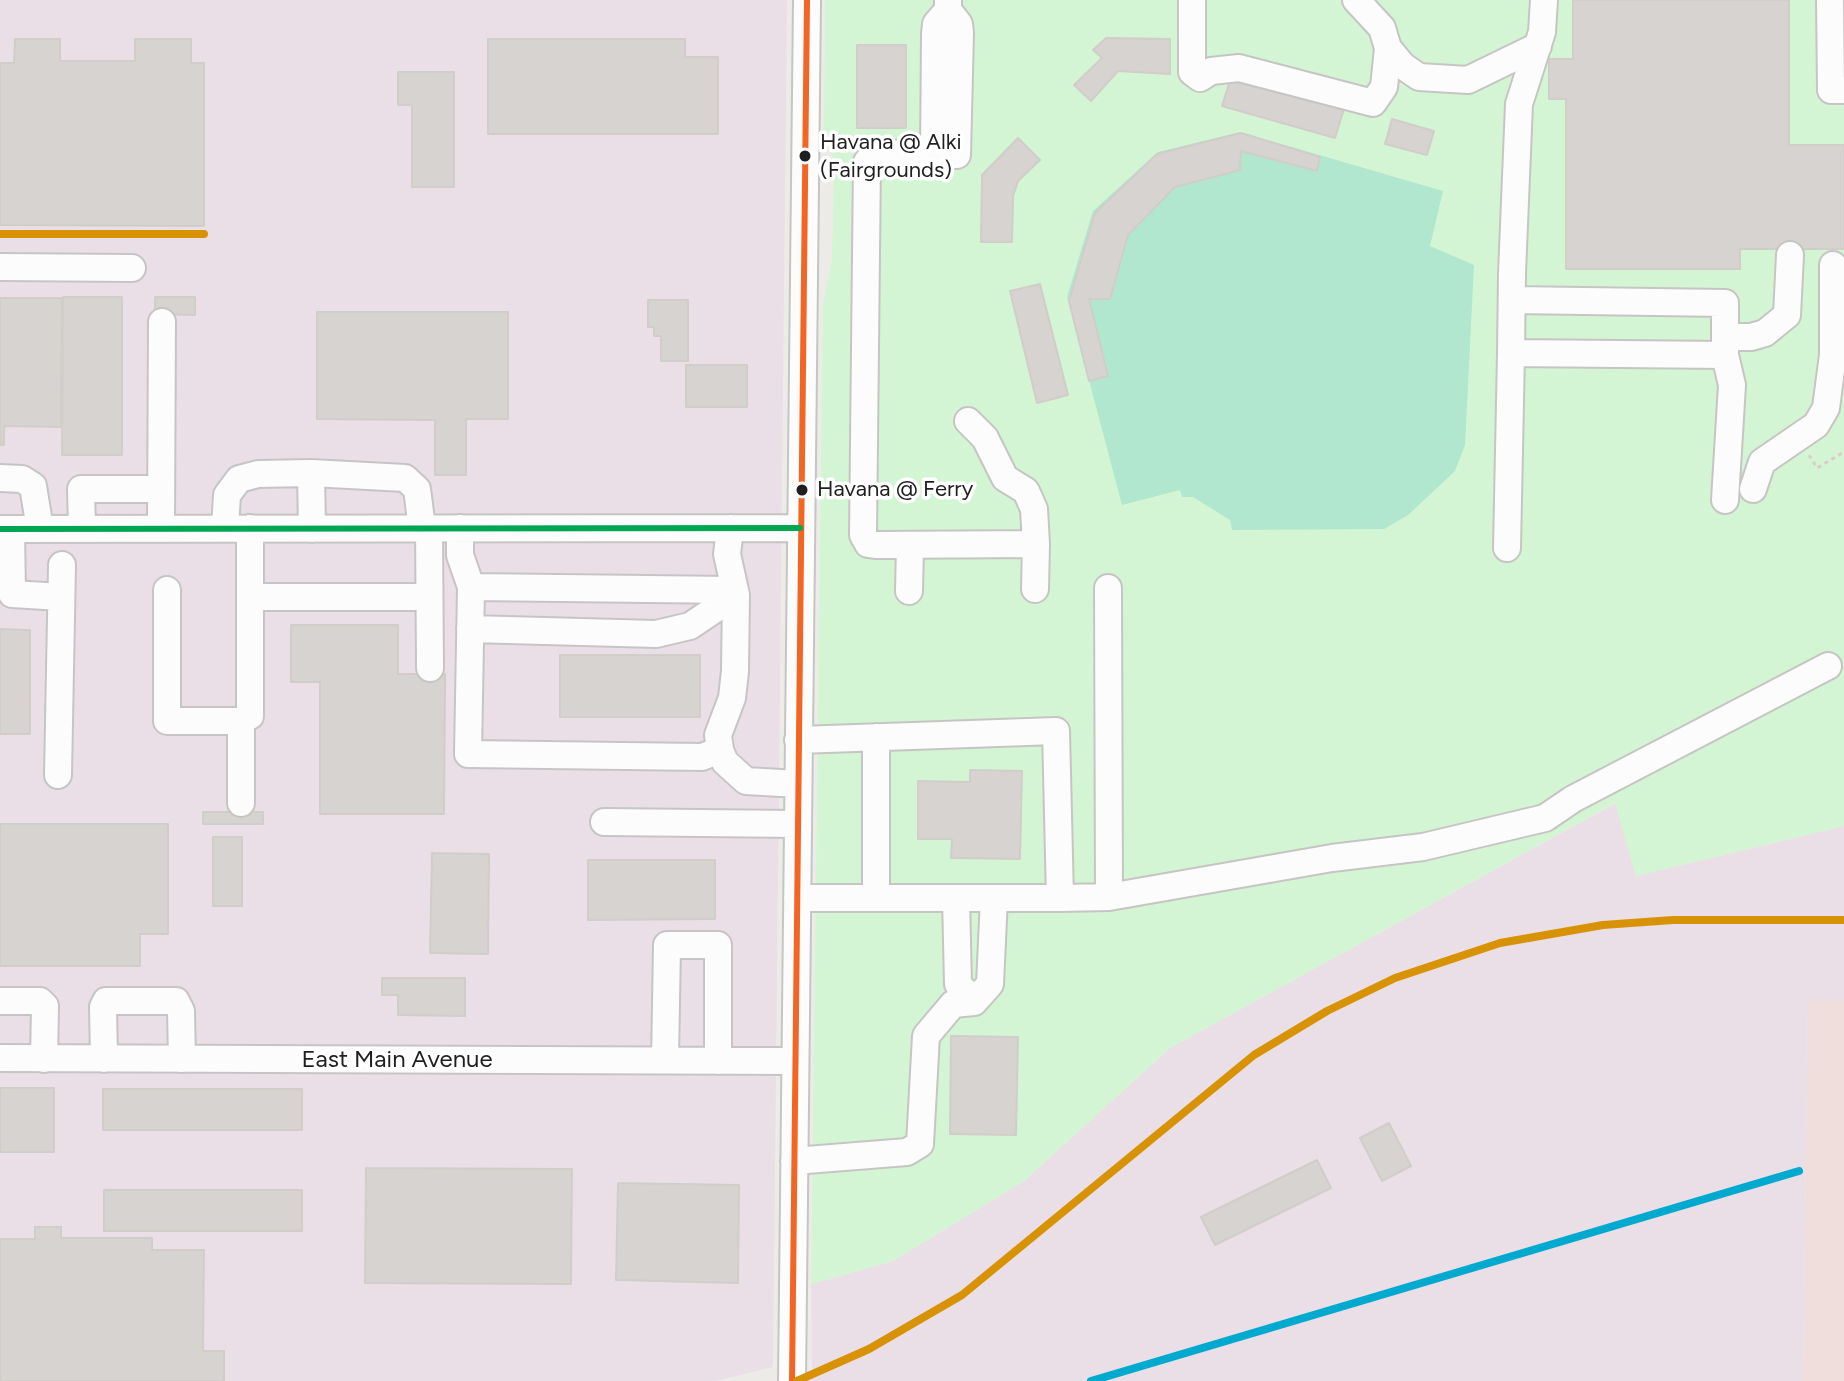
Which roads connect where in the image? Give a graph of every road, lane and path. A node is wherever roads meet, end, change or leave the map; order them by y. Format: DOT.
graph roads {
  1 [pos="807,0"];
  2 [pos="1192,0"];
  3 [pos="1356,0"];
  4 [pos="1544,0"];
  5 [pos="1830,0"];
  6 [pos="948,5"];
  7 [pos="1538,46"];
  8 [pos="1388,48"];
  9 [pos="1844,90"];
  10 [pos="1790,255"];
  11 [pos="1833,265"];
  12 [pos="0,267"];
  13 [pos="132,268"];
  14 [pos="1512,300"];
  15 [pos="162,322"];
  16 [pos="1725,346"];
  17 [pos="1511,353"];
  18 [pos="968,421"];
  19 [pos="1798,439"];
  20 [pos="1844,452"];
  21 [pos="311,473"];
  22 [pos="0,478"];
  23 [pos="161,489"];
  24 [pos="1753,489"];
  25 [pos="1725,500"];
  26 [pos="82,528"];
  27 [pos="161,528"];
  28 [pos="238,528"];
  29 [pos="425,528"];
  30 [pos="460,528"];
  31 [pos="730,528"];
  32 [pos="800,528"];
  33 [pos="6,529"];
  34 [pos="40,529"];
  35 [pos="312,529"];
  36 [pos="1036,544"];
  37 [pos="910,545"];
  38 [pos="1507,548"];
  39 [pos="62,565"];
  40 [pos="471,587"];
  41 [pos="1108,588"];
  42 [pos="1035,589"];
  43 [pos="167,590"];
  44 [pos="909,591"];
  45 [pos="736,593"];
  46 [pos="61,597"];
  47 [pos="250,597"];
  48 [pos="429,597"];
  49 [pos="470,629"];
  50 [pos="1828,666"];
  51 [pos="430,668"];
  52 [pos="241,721"];
  53 [pos="876,737"];
  54 [pos="798,740"];
  55 [pos="720,750"];
  56 [pos="58,775"];
  57 [pos="798,784"];
  58 [pos="241,803"];
  59 [pos="604,822"];
  60 [pos="798,824"];
  61 [pos="1109,897"];
  62 [pos="797,898"];
  63 [pos="876,898"];
  64 [pos="956,898"];
  65 [pos="994,898"];
  66 [pos="1060,898"];
  67 [pos="0,1001"];
  68 [pos="974,1002"];
  69 [pos="0,1058"];
  70 [pos="44,1059"];
  71 [pos="104,1059"];
  72 [pos="182,1059"];
  73 [pos="665,1060"];
  74 [pos="718,1061"];
  75 [pos="795,1061"];
  76 [pos="794,1161"];
  77 [pos="792,1381"];
  1 -- 32 [label="street"];
  2 -- 8 [label="street"];
  3 -- 8 [label="street"];
  4 -- 7 [label="street"];
  5 -- 9 [label="street"];
  6 -- 37 [label="street"];
  7 -- 8 [label="street"];
  7 -- 14 [label="street"];
  10 -- 16 [label="street"];
  11 -- 19 [label="street"];
  12 -- 13 [label="street"];
  14 -- 16 [label="street"];
  14 -- 17 [label="street"];
  15 -- 23 [label="street"];
  16 -- 17 [label="street"];
  16 -- 25 [label="street"];
  17 -- 38 [label="street"];
  18 -- 36 [label="street"];
  19 -- 20 [label="path"];
  19 -- 24 [label="street"];
  21 -- 28 [label="street"];
  21 -- 29 [label="street"];
  21 -- 35 [label="street"];
  22 -- 34 [label="street"];
  23 -- 26 [label="street"];
  23 -- 27 [label="street"];
  26 -- 27 [label="street"];
  26 -- 34 [label="street"];
  27 -- 28 [label="street"];
  28 -- 35 [label="street"];
  28 -- 47 [label="street"];
  29 -- 30 [label="street"];
  29 -- 35 [label="street"];
  29 -- 48 [label="street"];
  30 -- 31 [label="street"];
  30 -- 40 [label="street"];
  31 -- 32 [label="street"];
  31 -- 45 [label="street"];
  32 -- 54 [label="street"];
  33 -- 34 [label="street"];
  33 -- 46 [label="street"];
  36 -- 37 [label="street"];
  36 -- 42 [label="street"];
  37 -- 44 [label="street"];
  39 -- 46 [label="street"];
  40 -- 45 [label="street"];
  40 -- 49 [label="street"];
  41 -- 61 [label="street"];
  43 -- 52 [label="street"];
  45 -- 49 [label="street"];
  45 -- 55 [label="street"];
  46 -- 56 [label="street"];
  47 -- 48 [label="street"];
  47 -- 52 [label="street"];
  48 -- 51 [label="street"];
  49 -- 55 [label="street"];
  50 -- 61 [label="street"];
  52 -- 58 [label="street"];
  53 -- 54 [label="street"];
  53 -- 63 [label="street"];
  53 -- 66 [label="street"];
  54 -- 57 [label="street"];
  55 -- 57 [label="street"];
  57 -- 60 [label="street"];
  59 -- 60 [label="street"];
  60 -- 62 [label="street"];
  61 -- 66 [label="street"];
  62 -- 63 [label="street"];
  62 -- 75 [label="street"];
  63 -- 64 [label="street"];
  64 -- 65 [label="street"];
  64 -- 68 [label="street"];
  65 -- 66 [label="street"];
  65 -- 68 [label="street"];
  67 -- 70 [label="street"];
  68 -- 76 [label="street"];
  69 -- 70 [label="street, East Main Avenue"];
  70 -- 71 [label="street, East Main Avenue"];
  71 -- 72 [label="street, East Main Avenue"];
  71 -- 72 [label="street"];
  72 -- 73 [label="street, East Main Avenue"];
  73 -- 74 [label="street, East Main Avenue"];
  73 -- 74 [label="street"];
  74 -- 75 [label="street, East Main Avenue"];
  75 -- 76 [label="street"];
  76 -- 77 [label="street"];
}
